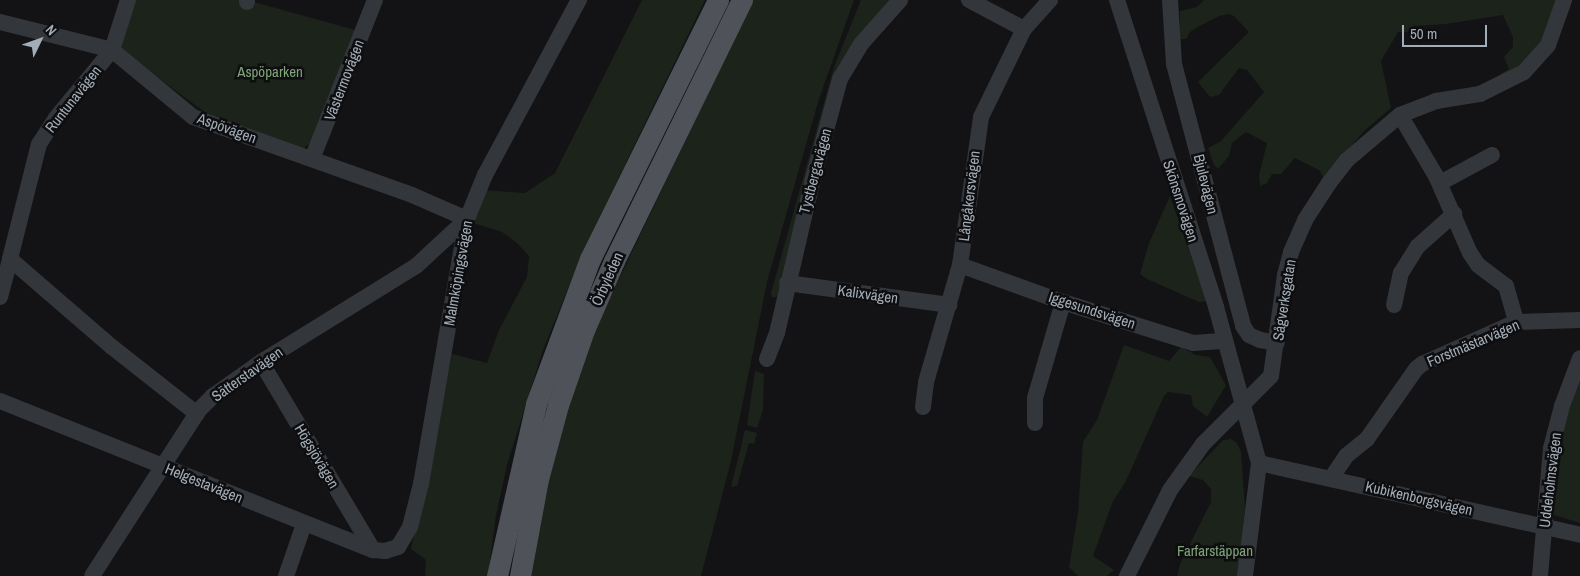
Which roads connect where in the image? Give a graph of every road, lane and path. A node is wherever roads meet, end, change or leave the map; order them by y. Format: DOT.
graph roads {
  1 [pos="128,0"];
  2 [pos="375,0"];
  3 [pos="579,0"];
  4 [pos="718,0"];
  5 [pos="742,0"];
  6 [pos="900,0"];
  7 [pos="969,0"];
  8 [pos="1050,0"];
  9 [pos="1117,0"];
  10 [pos="1170,0"];
  11 [pos="1564,0"];
  12 [pos="0,22"];
  13 [pos="1024,29"];
  14 [pos="112,50"];
  15 [pos="1400,115"];
  16 [pos="1492,155"];
  17 [pos="312,159"];
  18 [pos="1440,184"];
  19 [pos="1454,214"];
  20 [pos="467,219"];
  21 [pos="437,247"];
  22 [pos="10,259"];
  23 [pos="459,265"];
  24 [pos="960,265"];
  25 [pos="787,283"];
  26 [pos="0,298"];
  27 [pos="1063,302"];
  28 [pos="950,305"];
  29 [pos="1394,305"];
  30 [pos="1580,320"];
  31 [pos="1516,322"];
  32 [pos="1225,341"];
  33 [pos="1278,343"];
  34 [pos="1580,358"];
  35 [pos="766,359"];
  36 [pos="261,362"];
  37 [pos="0,401"];
  38 [pos="1242,403"];
  39 [pos="922,407"];
  40 [pos="197,414"];
  41 [pos="1035,423"];
  42 [pos="1258,463"];
  43 [pos="163,466"];
  44 [pos="1332,477"];
  45 [pos="304,524"];
  46 [pos="1544,527"];
  47 [pos="1580,535"];
  48 [pos="406,538"];
  49 [pos="373,550"];
  50 [pos="92,576"];
  51 [pos="286,576"];
  52 [pos="497,576"];
  53 [pos="520,576"];
  54 [pos="1127,576"];
  55 [pos="1245,576"];
  56 [pos="1540,576"];
  1 -- 14 [label="street, Runtunavägen"];
  2 -- 17 [label="street, Västermovägen"];
  3 -- 20 [label="street, Malmköpingsvägen"];
  4 -- 52 [label="main road, Örbyleden"];
  5 -- 53 [label="main road, Örbyleden"];
  6 -- 25 [label="street, Tystbergavägen"];
  7 -- 13 [label="street"];
  8 -- 13 [label="street, Långåkersvägen"];
  9 -- 32 [label="street, Skönsmovägen"];
  10 -- 33 [label="street, Bjulevägen"];
  11 -- 15 [label="street, Sågverksgatan"];
  12 -- 14 [label="street, Aspövägen"];
  13 -- 24 [label="street, Långåkersvägen"];
  14 -- 17 [label="street, Aspövägen"];
  14 -- 22 [label="street, Runtunavägen"];
  15 -- 18 [label="street"];
  15 -- 33 [label="street, Sågverksgatan"];
  16 -- 18 [label="street"];
  17 -- 20 [label="street, Aspövägen"];
  18 -- 19 [label="street"];
  19 -- 29 [label="street"];
  19 -- 31 [label="street"];
  20 -- 21 [label="street, Sätterstavägen"];
  20 -- 23 [label="street, Malmköpingsvägen"];
  21 -- 23 [label="street"];
  21 -- 36 [label="street, Sätterstavägen"];
  22 -- 26 [label="street, Runtunavägen"];
  22 -- 40 [label="street"];
  23 -- 48 [label="street, Malmköpingsvägen"];
  24 -- 27 [label="street, Iggesundsvägen"];
  24 -- 28 [label="street, Långåkersvägen"];
  25 -- 28 [label="street, Kalixvägen"];
  25 -- 35 [label="street, Tystbergavägen"];
  27 -- 32 [label="street, Iggesundsvägen"];
  27 -- 41 [label="street"];
  28 -- 39 [label="street, Långåkersvägen"];
  30 -- 31 [label="street, Forstmästarvägen"];
  31 -- 44 [label="street, Forstmästarvägen"];
  32 -- 38 [label="street, Skönsmovägen"];
  33 -- 38 [label="street, Sågverksgatan"];
  34 -- 46 [label="street, Uddeholmsvägen"];
  36 -- 40 [label="street, Sätterstavägen"];
  36 -- 49 [label="street, Högsjövägen"];
  37 -- 43 [label="street, Helgestavägen"];
  38 -- 42 [label="street"];
  38 -- 54 [label="street, Sågverksgatan"];
  40 -- 43 [label="street, Sätterstavägen"];
  42 -- 44 [label="street, Kubikenborgsvägen"];
  42 -- 55 [label="street"];
  43 -- 45 [label="street, Helgestavägen"];
  43 -- 50 [label="street, Sätterstavägen"];
  44 -- 46 [label="street, Kubikenborgsvägen"];
  45 -- 49 [label="street, Helgestavägen"];
  45 -- 51 [label="street"];
  46 -- 47 [label="street, Kubikenborgsvägen"];
  46 -- 56 [label="street, Uddeholmsvägen"];
  48 -- 49 [label="street, Helgestavägen"];
}
